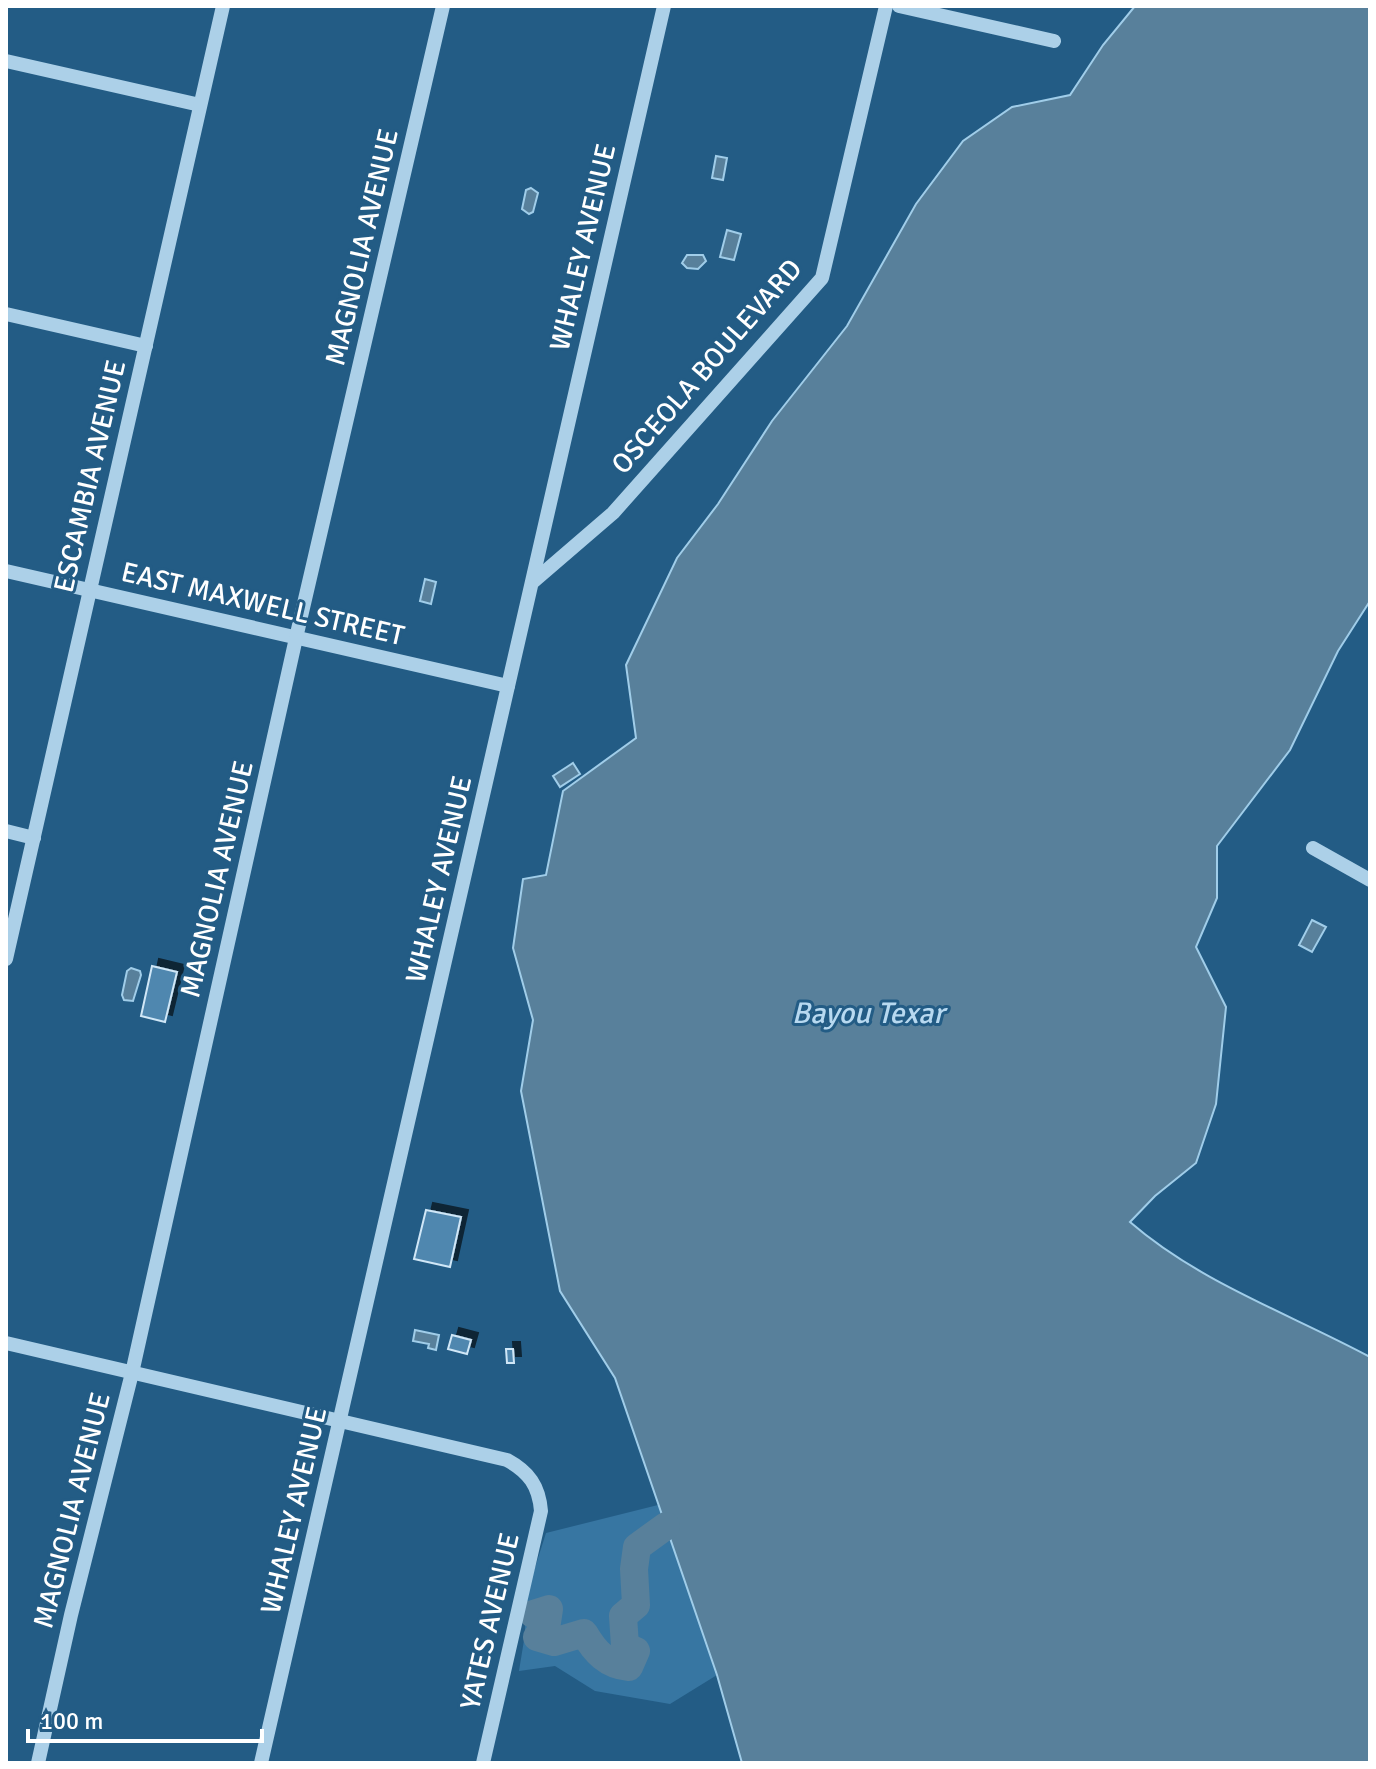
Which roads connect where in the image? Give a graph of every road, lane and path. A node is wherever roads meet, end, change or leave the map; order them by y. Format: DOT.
graph roads {
  1 [pos="223,6"];
  2 [pos="443,6"];
  3 [pos="664,6"];
  4 [pos="886,6"];
  5 [pos="899,6"];
  6 [pos="1054,41"];
  7 [pos="6,61"];
  8 [pos="200,105"];
  9 [pos="6,314"];
  10 [pos="146,346"];
  11 [pos="6,571"];
  12 [pos="533,581"];
  13 [pos="90,590"];
  14 [pos="296,638"];
  15 [pos="508,686"];
  16 [pos="6,831"];
  17 [pos="34,838"];
  18 [pos="1313,848"];
  19 [pos="1370,880"];
  20 [pos="6,959"];
  21 [pos="6,1343"];
  22 [pos="132,1373"];
  23 [pos="340,1420"];
  24 [pos="38,1763"];
  25 [pos="261,1763"];
  26 [pos="483,1763"];
  1 -- 8 [label="street, ESCAMBIA AVENUE"];
  2 -- 14 [label="street, MAGNOLIA AVENUE"];
  3 -- 12 [label="street, WHALEY AVENUE"];
  4 -- 12 [label="street, OSCEOLA BOULEVARD"];
  5 -- 6 [label="street"];
  7 -- 8 [label="street"];
  8 -- 10 [label="street, ESCAMBIA AVENUE"];
  9 -- 10 [label="street"];
  10 -- 13 [label="street, ESCAMBIA AVENUE"];
  11 -- 13 [label="street, EAST MAXWELL STREET"];
  12 -- 15 [label="street, WHALEY AVENUE"];
  13 -- 14 [label="street, EAST MAXWELL STREET"];
  13 -- 17 [label="street, ESCAMBIA AVENUE"];
  14 -- 15 [label="street, EAST MAXWELL STREET"];
  14 -- 22 [label="street, MAGNOLIA AVENUE"];
  15 -- 23 [label="street, WHALEY AVENUE"];
  16 -- 17 [label="street"];
  17 -- 20 [label="street, ESCAMBIA AVENUE"];
  18 -- 19 [label="street"];
  21 -- 22 [label="street"];
  22 -- 23 [label="street"];
  22 -- 24 [label="street, MAGNOLIA AVENUE"];
  23 -- 25 [label="street, WHALEY AVENUE"];
  23 -- 26 [label="street, YATES AVENUE"];
}
